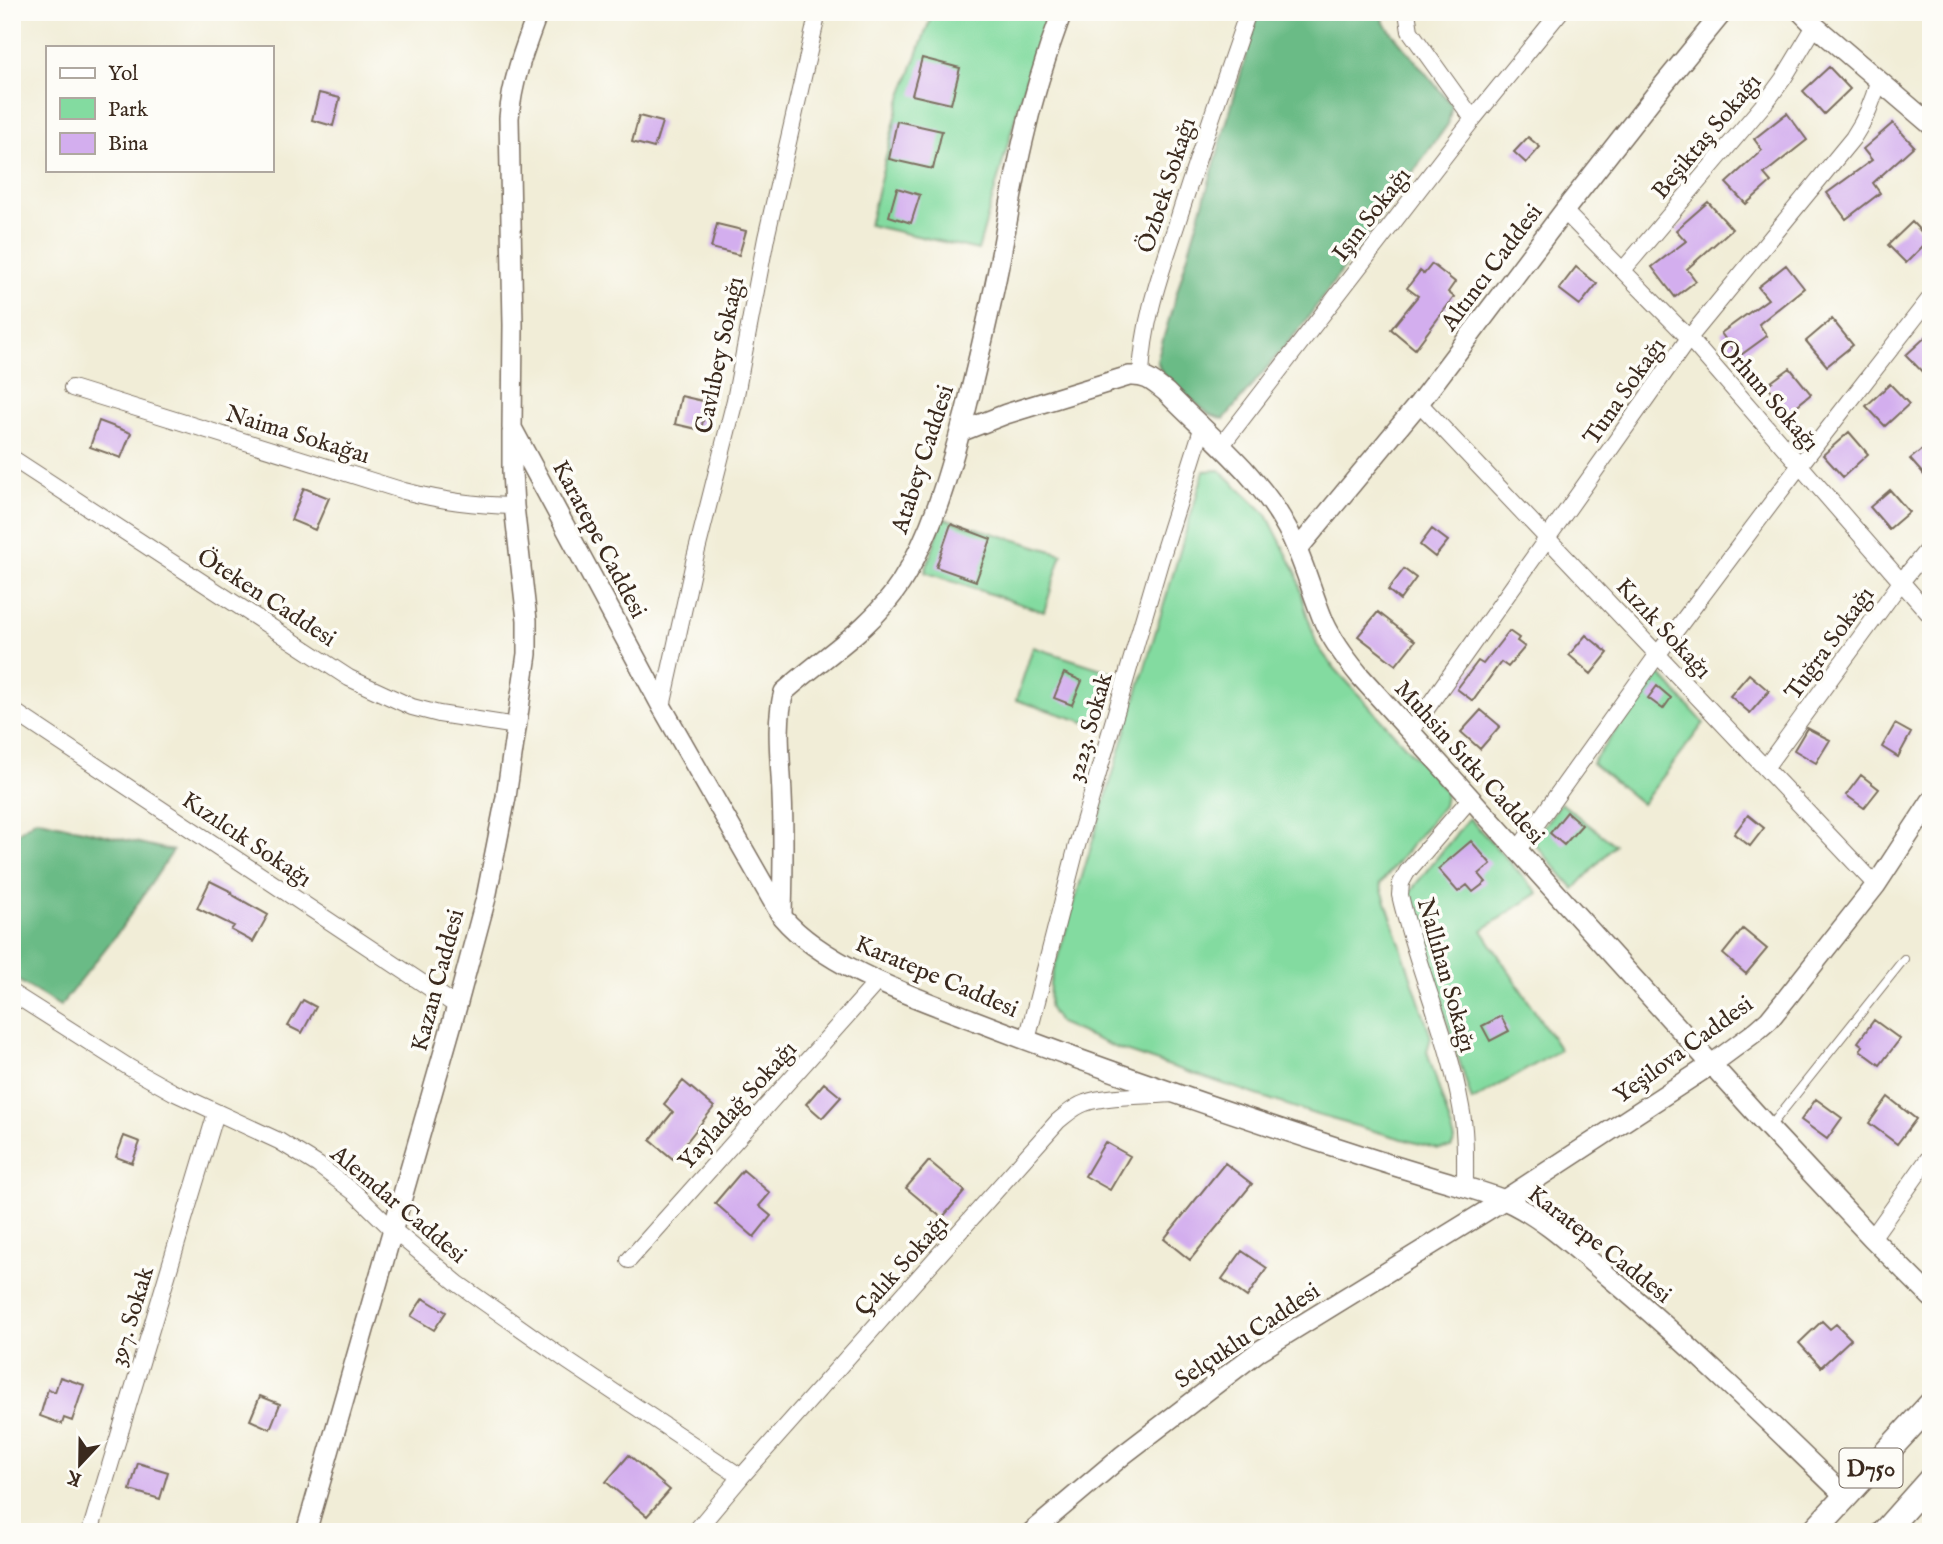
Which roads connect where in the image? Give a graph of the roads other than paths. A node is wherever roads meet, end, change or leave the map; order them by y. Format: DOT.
graph roads {
  1 [pos="538,12"];
  2 [pos="818,12"];
  3 [pos="1062,12"];
  4 [pos="1248,12"];
  5 [pos="1407,12"];
  6 [pos="1560,12"];
  7 [pos="1723,12"];
  8 [pos="1808,19"];
  9 [pos="1878,81"];
  10 [pos="1474,119"];
  11 [pos="1931,125"];
  12 [pos="1564,211"];
  13 [pos="1623,270"];
  14 [pos="1931,297"];
  15 [pos="1689,338"];
  16 [pos="1141,376"];
  17 [pos="72,388"];
  18 [pos="1419,403"];
  19 [pos="512,428"];
  20 [pos="1202,429"];
  21 [pos="960,432"];
  22 [pos="1221,446"];
  23 [pos="12,458"];
  24 [pos="1800,465"];
  25 [pos="513,506"];
  26 [pos="1548,537"];
  27 [pos="1931,545"];
  28 [pos="1297,550"];
  29 [pos="1901,582"];
  30 [pos="1931,616"];
  31 [pos="1658,654"];
  32 [pos="662,707"];
  33 [pos="12,710"];
  34 [pos="517,726"];
  35 [pos="1410,732"];
  36 [pos="1765,768"];
  37 [pos="1470,799"];
  38 [pos="1931,801"];
  39 [pos="1517,851"];
  40 [pos="1876,885"];
  41 [pos="782,917"];
  42 [pos="1905,959"];
  43 [pos="878,981"];
  44 [pos="12,993"];
  45 [pos="457,1006"];
  46 [pos="1027,1040"];
  47 [pos="1712,1064"];
  48 [pos="1176,1094"];
  49 [pos="216,1113"];
  50 [pos="1769,1128"];
  51 [pos="1931,1155"];
  52 [pos="1465,1187"];
  53 [pos="1504,1200"];
  54 [pos="393,1230"];
  55 [pos="1872,1238"];
  56 [pos="629,1260"];
  57 [pos="1931,1297"];
  58 [pos="1931,1404"];
  59 [pos="741,1477"];
  60 [pos="1931,1479"];
  61 [pos="1845,1496"];
  62 [pos="90,1532"];
  63 [pos="306,1532"];
  64 [pos="695,1532"];
  65 [pos="1032,1532"];
  66 [pos="1813,1532"];
  67 [pos="1884,1532"];
  1 -- 19 [label="street, Karatepe Caddesi"];
  2 -- 32 [label="street, Cavlıbey Sokağı"];
  3 -- 21 [label="street, Atabey Caddesi"];
  4 -- 16 [label="street, Özbek Sokağı"];
  5 -- 10 [label="street"];
  6 -- 10 [label="street, Işın Sokağı"];
  7 -- 12 [label="street, Altıncı Caddesi"];
  8 -- 9 [label="street"];
  8 -- 13 [label="street, Beşiktaş Sokağı"];
  9 -- 11 [label="street"];
  9 -- 15 [label="street, Tuna Sokağı"];
  10 -- 22 [label="street, Işın Sokağı"];
  12 -- 13 [label="street, Orhun Sokağı"];
  12 -- 18 [label="street, Altıncı Caddesi"];
  13 -- 15 [label="street, Orhun Sokağı"];
  14 -- 24 [label="street"];
  15 -- 24 [label="street, Orhun Sokağı"];
  15 -- 26 [label="street, Tuna Sokağı"];
  16 -- 20 [label="street, Muhsin Sıtkı Caddesi"];
  16 -- 21 [label="street"];
  17 -- 25 [label="street, Naima Sokağaı"];
  18 -- 26 [label="street, Kızık Sokağı"];
  18 -- 28 [label="street, Altıncı Caddesi"];
  19 -- 25 [label="street, Kazan Caddesi"];
  19 -- 32 [label="street, Karatepe Caddesi"];
  20 -- 22 [label="street, Muhsin Sıtkı Caddesi"];
  20 -- 46 [label="street, 3223. Sokak"];
  21 -- 41 [label="street, Atabey Caddesi"];
  22 -- 28 [label="street, Muhsin Sıtkı Caddesi"];
  23 -- 34 [label="street, Öteken Caddesi"];
  24 -- 29 [label="street, Orhun Sokağı"];
  24 -- 31 [label="street"];
  25 -- 34 [label="street, Kazan Caddesi"];
  26 -- 31 [label="street, Kızık Sokağı"];
  26 -- 35 [label="street, Tuna Sokağı"];
  27 -- 29 [label="street, Tuğra Sokağı"];
  28 -- 35 [label="street, Muhsin Sıtkı Caddesi"];
  29 -- 30 [label="street, Orhun Sokağı"];
  29 -- 36 [label="street, Tuğra Sokağı"];
  31 -- 36 [label="street, Kızık Sokağı"];
  31 -- 39 [label="street"];
  32 -- 41 [label="street, Karatepe Caddesi"];
  33 -- 45 [label="street, Kızılcık Sokağı"];
  34 -- 45 [label="street, Kazan Caddesi"];
  35 -- 37 [label="street, Muhsin Sıtkı Caddesi"];
  36 -- 40 [label="street, Kızık Sokağı"];
  37 -- 39 [label="street, Muhsin Sıtkı Caddesi"];
  37 -- 52 [label="street, Nallıhan Sokağı"];
  38 -- 40 [label="street, Yeşilova Caddesi"];
  39 -- 47 [label="street, Muhsin Sıtkı Caddesi"];
  40 -- 47 [label="street, Yeşilova Caddesi"];
  41 -- 43 [label="street, Karatepe Caddesi"];
  42 -- 50 [label="lane"];
  43 -- 46 [label="street, Karatepe Caddesi"];
  43 -- 56 [label="street, Yayladağ Sokağı"];
  44 -- 49 [label="street, Alemdar Caddesi"];
  45 -- 54 [label="street, Kazan Caddesi"];
  46 -- 48 [label="street, Karatepe Caddesi"];
  47 -- 50 [label="street, Muhsin Sıtkı Caddesi"];
  47 -- 53 [label="street, Yeşilova Caddesi"];
  48 -- 52 [label="street, Karatepe Caddesi"];
  48 -- 59 [label="street, Çalık Sokağı"];
  49 -- 54 [label="street, Alemdar Caddesi"];
  49 -- 62 [label="street, 397. Sokak"];
  50 -- 55 [label="street, Muhsin Sıtkı Caddesi"];
  51 -- 55 [label="street"];
  52 -- 53 [label="street, Karatepe Caddesi"];
  53 -- 61 [label="street, Karatepe Caddesi"];
  53 -- 65 [label="street, Selçuklu Caddesi"];
  54 -- 59 [label="street, Alemdar Caddesi"];
  54 -- 63 [label="street, Kazan Caddesi"];
  55 -- 57 [label="street, Muhsin Sıtkı Caddesi"];
  58 -- 61 [label="highway, D750"];
  59 -- 64 [label="street, Çalık Sokağı"];
  60 -- 67 [label="highway, D750"];
  61 -- 66 [label="highway, D750"];
}
